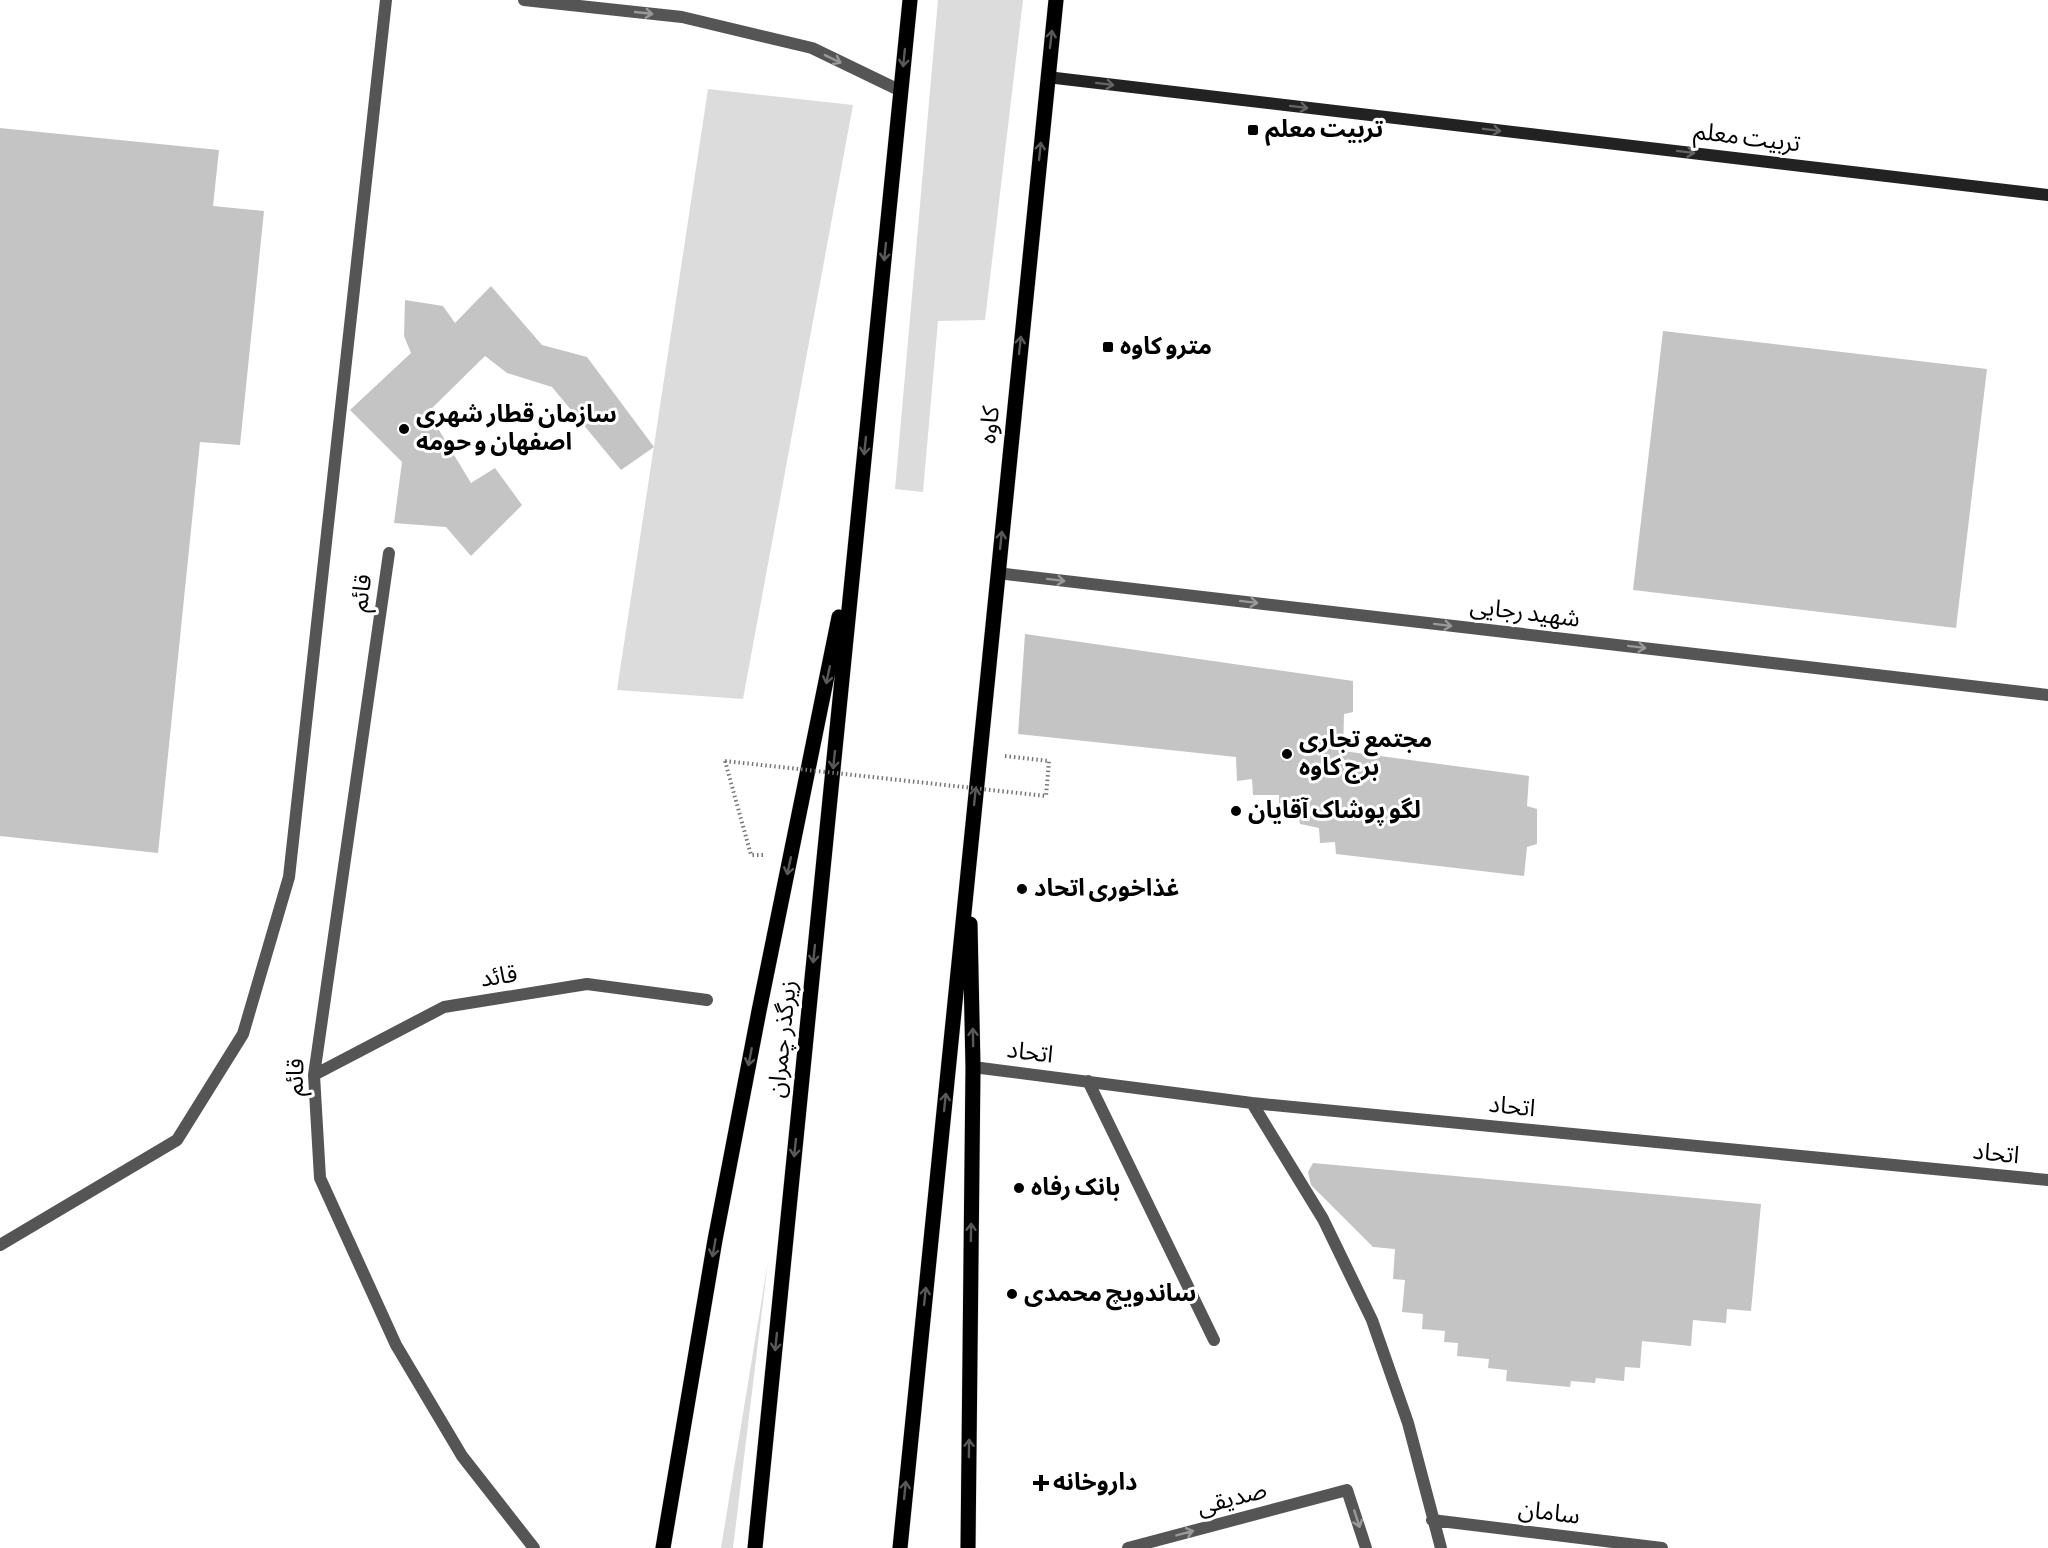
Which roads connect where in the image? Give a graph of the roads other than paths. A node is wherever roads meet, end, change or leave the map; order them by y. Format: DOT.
graph roads {
  1 [pos="386,0"];
  2 [pos="524,0"];
  3 [pos="910,0"];
  4 [pos="1056,0"];
  5 [pos="1047,77"];
  6 [pos="901,91"];
  7 [pos="2048,195"];
  8 [pos="856,535"];
  9 [pos="389,553"];
  10 [pos="998,573"];
  11 [pos="2048,695"];
  12 [pos="969,854"];
  13 [pos="707,999"];
  14 [pos="973,1067"];
  15 [pos="314,1075"];
  16 [pos="1088,1081"];
  17 [pos="1252,1102"];
  18 [pos="2048,1180"];
  19 [pos="0,1245"];
  20 [pos="1214,1340"];
  21 [pos="1432,1520"];
  22 [pos="1134,1547"];
  23 [pos="534,1548"];
  24 [pos="663,1548"];
  25 [pos="755,1548"];
  26 [pos="900,1548"];
  27 [pos="968,1548"];
  28 [pos="1366,1548"];
  29 [pos="1442,1548"];
  30 [pos="1662,1548"];
  1 -- 19 [label="street"];
  2 -- 6 [label="street, one-way"];
  3 -- 6 [label="main road, one-way"];
  5 -- 4 [label="main road, کاوه, one-way"];
  5 -- 7 [label="street, تربیت معلم, one-way"];
  10 -- 5 [label="main road, کاوه, one-way"];
  6 -- 8 [label="main road, one-way"];
  8 -- 24 [label="main road, one-way"];
  8 -- 25 [label="main road, زیرگذر چمران, one-way"];
  9 -- 15 [label="street, قائم"];
  10 -- 11 [label="street, شهید رجایی, one-way"];
  12 -- 10 [label="main road, کاوه, one-way"];
  14 -- 12 [label="main road, one-way"];
  26 -- 12 [label="main road, one-way"];
  13 -- 15 [label="street, قائد"];
  14 -- 16 [label="street, اتحاد"];
  27 -- 14 [label="main road, one-way"];
  15 -- 23 [label="street, قائم"];
  16 -- 17 [label="street, اتحاد"];
  16 -- 20 [label="street"];
  17 -- 18 [label="street, اتحاد"];
  17 -- 21 [label="street"];
  21 -- 29 [label="street"];
  21 -- 30 [label="street, سامان"];
  22 -- 28 [label="street, صدیقی, one-way"];
}
